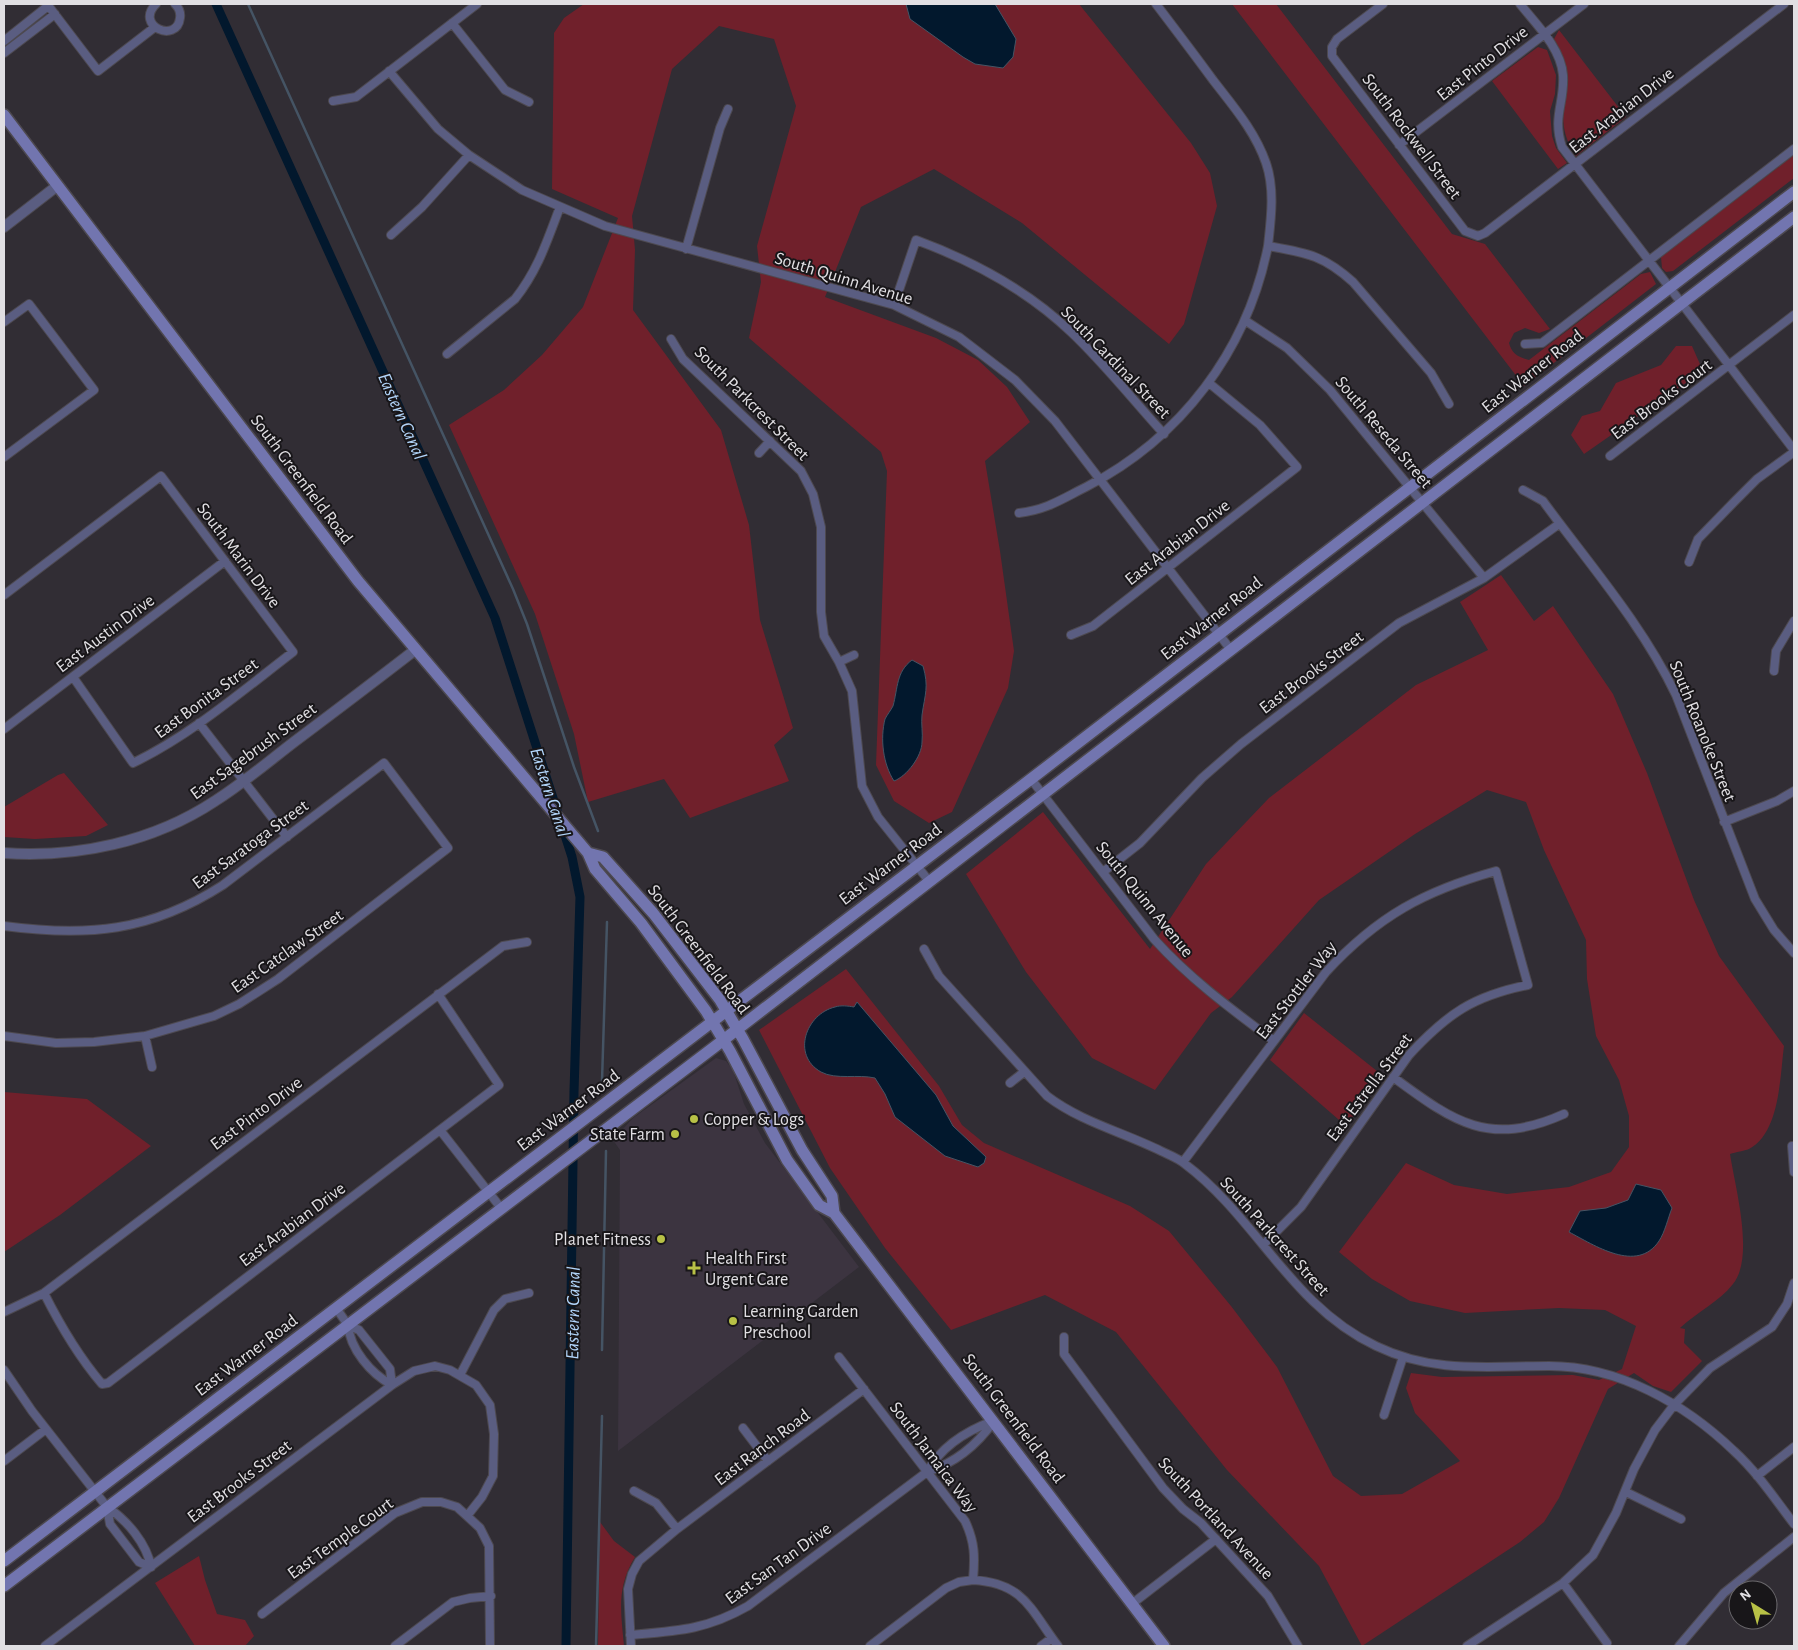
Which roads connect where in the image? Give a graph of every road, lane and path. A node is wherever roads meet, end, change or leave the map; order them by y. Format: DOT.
graph roads {
  1 [pos="156,4"];
  2 [pos="175,4"];
  3 [pos="477,4"];
  4 [pos="1156,4"];
  5 [pos="1383,4"];
  6 [pos="1520,4"];
  7 [pos="1584,4"];
  8 [pos="1784,4"];
  9 [pos="47,5"];
  10 [pos="55,14"];
  11 [pos="452,23"];
  12 [pos="155,27"];
  13 [pos="1544,35"];
  14 [pos="5,47"];
  15 [pos="389,71"];
  16 [pos="333,101"];
  17 [pos="529,102"];
  18 [pos="728,109"];
  19 [pos="4,115"];
  20 [pos="1399,145"];
  21 [pos="1794,149"];
  22 [pos="469,155"];
  23 [pos="1575,165"];
  24 [pos="57,186"];
  25 [pos="1794,192"];
  26 [pos="560,207"];
  27 [pos="1794,217"];
  28 [pos="4,227"];
  29 [pos="391,235"];
  30 [pos="1473,236"];
  31 [pos="1268,246"];
  32 [pos="686,249"];
  33 [pos="1649,261"];
  34 [pos="1675,295"];
  35 [pos="894,305"];
  36 [pos="1794,315"];
  37 [pos="1246,321"];
  38 [pos="4,322"];
  39 [pos="671,339"];
  40 [pos="1525,344"];
  41 [pos="447,354"];
  42 [pos="1730,365"];
  43 [pos="1209,383"];
  44 [pos="1449,404"];
  45 [pos="1164,434"];
  46 [pos="770,441"];
  47 [pos="1794,451"];
  48 [pos="759,453"];
  49 [pos="1610,456"];
  50 [pos="4,457"];
  51 [pos="1099,480"];
  52 [pos="1410,487"];
  53 [pos="1523,490"];
  54 [pos="1422,502"];
  55 [pos="1019,513"];
  56 [pos="1559,524"];
  57 [pos="225,561"];
  58 [pos="1689,562"];
  59 [pos="1167,569"];
  60 [pos="1484,578"];
  61 [pos="4,594"];
  62 [pos="1794,622"];
  63 [pos="1220,634"];
  64 [pos="1071,635"];
  65 [pos="415,650"];
  66 [pos="1231,650"];
  67 [pos="293,652"];
  68 [pos="854,655"];
  69 [pos="840,662"];
  70 [pos="1774,672"];
  71 [pos="72,677"];
  72 [pos="199,723"];
  73 [pos="4,729"];
  74 [pos="1031,779"];
  75 [pos="244,780"];
  76 [pos="1794,791"];
  77 [pos="1044,794"];
  78 [pos="1724,822"];
  79 [pos="287,837"];
  80 [pos="448,848"];
  81 [pos="588,852"];
  82 [pos="4,853"];
  83 [pos="917,866"];
  84 [pos="1103,872"];
  85 [pos="929,881"];
  86 [pos="4,926"];
  87 [pos="528,942"];
  88 [pos="1793,948"];
  89 [pos="924,949"];
  90 [pos="1528,985"];
  91 [pos="438,994"];
  92 [pos="726,1011"];
  93 [pos="712,1022"];
  94 [pos="737,1029"];
  95 [pos="4,1036"];
  96 [pos="145,1036"];
  97 [pos="723,1040"];
  98 [pos="1274,1041"];
  99 [pos="152,1067"];
  100 [pos="1024,1072"];
  101 [pos="1393,1077"];
  102 [pos="1010,1083"];
  103 [pos="1564,1114"];
  104 [pos="440,1130"];
  105 [pos="1793,1146"];
  106 [pos="1183,1162"];
  107 [pos="1794,1172"];
  108 [pos="488,1192"];
  109 [pos="501,1208"];
  110 [pos="834,1213"];
  111 [pos="1262,1245"];
  112 [pos="1794,1283"];
  113 [pos="529,1293"];
  114 [pos="44,1294"];
  115 [pos="336,1308"];
  116 [pos="4,1312"];
  117 [pos="348,1325"];
  118 [pos="1064,1338"];
  119 [pos="839,1357"];
  120 [pos="1403,1357"];
  121 [pos="4,1370"];
  122 [pos="460,1375"];
  123 [pos="392,1385"];
  124 [pos="864,1389"];
  125 [pos="1674,1405"];
  126 [pos="1384,1414"];
  127 [pos="994,1421"];
  128 [pos="743,1428"];
  129 [pos="46,1429"];
  130 [pos="1794,1447"];
  131 [pos="4,1461"];
  132 [pos="768,1461"];
  133 [pos="927,1472"];
  134 [pos="1757,1476"];
  135 [pos="634,1491"];
  136 [pos="95,1492"];
  137 [pos="1626,1492"];
  138 [pos="107,1507"];
  139 [pos="467,1516"];
  140 [pos="1682,1519"];
  141 [pos="1794,1524"];
  142 [pos="677,1529"];
  143 [pos="1794,1537"];
  144 [pos="1216,1539"];
  145 [pos="4,1561"];
  146 [pos="151,1567"];
  147 [pos="973,1580"];
  148 [pos="1562,1583"];
  149 [pos="4,1586"];
  150 [pos="491,1596"];
  151 [pos="1132,1603"];
  152 [pos="262,1614"];
  153 [pos="630,1635"];
  154 [pos="1052,1638"];
  155 [pos="1607,1643"];
  156 [pos="45,1646"];
  157 [pos="395,1646"];
  158 [pos="490,1646"];
  159 [pos="630,1646"];
  160 [pos="870,1646"];
  161 [pos="1041,1646"];
  162 [pos="1058,1646"];
  163 [pos="1164,1646"];
  164 [pos="1298,1646"];
  165 [pos="1467,1646"];
  166 [pos="1679,1646"];
  1 -- 12 [label="street"];
  2 -- 12 [label="street"];
  3 -- 11 [label="street"];
  4 -- 31 [label="street"];
  5 -- 20 [label="street, South Rockwell Street"];
  6 -- 13 [label="street"];
  7 -- 13 [label="street, East Pinto Drive"];
  8 -- 23 [label="street, East Arabian Drive"];
  9 -- 10 [label="street"];
  9 -- 14 [label="street"];
  10 -- 12 [label="street"];
  10 -- 14 [label="street"];
  11 -- 15 [label="street"];
  11 -- 17 [label="street"];
  13 -- 20 [label="street, East Pinto Drive"];
  13 -- 23 [label="street"];
  15 -- 16 [label="street"];
  15 -- 22 [label="street, South Quinn Avenue"];
  18 -- 32 [label="street"];
  19 -- 24 [label="main road, South Greenfield Road"];
  20 -- 30 [label="street, South Rockwell Street"];
  21 -- 33 [label="street"];
  22 -- 26 [label="street, South Quinn Avenue"];
  22 -- 29 [label="street"];
  23 -- 30 [label="street, East Arabian Drive"];
  23 -- 33 [label="street"];
  24 -- 28 [label="street"];
  24 -- 65 [label="main road, South Greenfield Road"];
  25 -- 34 [label="main road, East Warner Road"];
  26 -- 32 [label="street, South Quinn Avenue"];
  26 -- 41 [label="street"];
  27 -- 34 [label="main road, East Warner Road"];
  31 -- 37 [label="street"];
  31 -- 44 [label="street"];
  32 -- 35 [label="street, South Quinn Avenue"];
  33 -- 34 [label="street"];
  33 -- 40 [label="street"];
  34 -- 42 [label="street"];
  34 -- 52 [label="main road, East Warner Road"];
  34 -- 54 [label="main road, East Warner Road"];
  35 -- 45 [label="street, South Cardinal Street"];
  35 -- 51 [label="street, South Quinn Avenue"];
  36 -- 42 [label="street"];
  37 -- 43 [label="street"];
  37 -- 52 [label="street, South Reseda Street"];
  38 -- 50 [label="street"];
  39 -- 46 [label="street, South Parkcrest Street"];
  42 -- 47 [label="street"];
  42 -- 49 [label="street, East Brooks Court"];
  43 -- 45 [label="street"];
  43 -- 59 [label="street, East Arabian Drive"];
  45 -- 51 [label="street"];
  46 -- 48 [label="street"];
  46 -- 69 [label="street, South Parkcrest Street"];
  47 -- 58 [label="street"];
  51 -- 55 [label="street"];
  51 -- 59 [label="street, South Quinn Avenue"];
  52 -- 54 [label="street, South Reseda Street"];
  52 -- 63 [label="main road, East Warner Road"];
  53 -- 56 [label="street, South Roanoke Street"];
  54 -- 60 [label="street, South Reseda Street"];
  54 -- 66 [label="main road, East Warner Road"];
  56 -- 60 [label="street, East Brooks Street"];
  56 -- 78 [label="street, South Roanoke Street"];
  57 -- 61 [label="street, South Marin Drive"];
  57 -- 67 [label="street, South Marin Drive"];
  57 -- 71 [label="street, East Austin Drive"];
  59 -- 63 [label="street, South Quinn Avenue"];
  59 -- 64 [label="street, East Arabian Drive"];
  60 -- 84 [label="street, East Brooks Street"];
  62 -- 70 [label="street"];
  63 -- 66 [label="street, South Quinn Avenue"];
  63 -- 74 [label="main road, East Warner Road"];
  65 -- 75 [label="street, East Sagebrush Street"];
  65 -- 81 [label="main road, South Greenfield Road"];
  66 -- 77 [label="main road, East Warner Road"];
  67 -- 72 [label="street, East Bonita Street"];
  68 -- 69 [label="street"];
  69 -- 83 [label="street, South Parkcrest Street"];
  71 -- 72 [label="street, East Bonita Street"];
  71 -- 73 [label="street, East Austin Drive"];
  72 -- 75 [label="street"];
  74 -- 77 [label="street, South Quinn Avenue"];
  74 -- 83 [label="main road, East Warner Road"];
  75 -- 79 [label="street"];
  75 -- 82 [label="street, East Sagebrush Street"];
  76 -- 78 [label="street"];
  77 -- 84 [label="street, South Quinn Avenue"];
  77 -- 85 [label="main road, East Warner Road"];
  78 -- 88 [label="street, South Roanoke Street"];
  79 -- 80 [label="street, East Saratoga Street"];
  79 -- 86 [label="street, East Saratoga Street"];
  80 -- 96 [label="street, East Catclaw Street"];
  81 -- 92 [label="main road, South Greenfield Road"];
  81 -- 93 [label="main road, South Greenfield Road"];
  83 -- 85 [label="street, South Parkcrest Street"];
  83 -- 92 [label="main road, East Warner Road"];
  84 -- 98 [label="street, South Quinn Avenue"];
  85 -- 94 [label="main road, East Warner Road"];
  87 -- 91 [label="street, East Pinto Drive"];
  89 -- 100 [label="street, South Parkcrest Street"];
  90 -- 98 [label="street, East Stottler Way"];
  90 -- 101 [label="street, East Estrella Street"];
  91 -- 104 [label="street, East Arabian Drive"];
  91 -- 114 [label="street, East Pinto Drive"];
  92 -- 93 [label="main road, East Warner Road"];
  92 -- 94 [label="main road, South Greenfield Road"];
  93 -- 97 [label="main road, South Greenfield Road"];
  93 -- 108 [label="main road, East Warner Road"];
  94 -- 97 [label="main road, East Warner Road"];
  94 -- 110 [label="main road, South Greenfield Road"];
  95 -- 96 [label="street, East Catclaw Street"];
  96 -- 99 [label="street"];
  97 -- 109 [label="main road, East Warner Road"];
  97 -- 110 [label="main road, South Greenfield Road"];
  98 -- 106 [label="street, East Stottler Way"];
  100 -- 102 [label="street"];
  100 -- 106 [label="street, South Parkcrest Street"];
  101 -- 103 [label="street"];
  101 -- 111 [label="street, East Estrella Street"];
  104 -- 108 [label="street"];
  104 -- 114 [label="street, East Arabian Drive"];
  105 -- 107 [label="street"];
  106 -- 111 [label="street, South Parkcrest Street"];
  108 -- 109 [label="street"];
  108 -- 115 [label="main road, East Warner Road"];
  109 -- 117 [label="main road, East Warner Road"];
  110 -- 127 [label="main road, South Greenfield Road"];
  111 -- 120 [label="street, South Parkcrest Street"];
  112 -- 125 [label="street"];
  113 -- 122 [label="street"];
  114 -- 116 [label="street, East Pinto Drive"];
  115 -- 117 [label="street"];
  115 -- 136 [label="main road, East Warner Road"];
  117 -- 123 [label="street"];
  117 -- 123 [label="street"];
  117 -- 138 [label="main road, East Warner Road"];
  118 -- 144 [label="street, South Portland Avenue"];
  119 -- 124 [label="street, South Jamaica Way"];
  120 -- 125 [label="street, South Parkcrest Street"];
  120 -- 126 [label="street"];
  121 -- 129 [label="street"];
  122 -- 123 [label="street, East Brooks Street"];
  122 -- 139 [label="street, East Brooks Street"];
  123 -- 146 [label="street, East Brooks Street"];
  124 -- 132 [label="street, East Ranch Road"];
  124 -- 133 [label="street, South Jamaica Way"];
  125 -- 134 [label="street, South Parkcrest Street"];
  125 -- 137 [label="street"];
  127 -- 133 [label="street, East San Tan Drive"];
  127 -- 133 [label="street, East San Tan Drive"];
  127 -- 151 [label="main road, South Greenfield Road"];
  128 -- 132 [label="street"];
  129 -- 131 [label="street"];
  129 -- 136 [label="street"];
  130 -- 134 [label="street"];
  132 -- 142 [label="street, East Ranch Road"];
  133 -- 147 [label="street, South Jamaica Way"];
  133 -- 153 [label="street, East San Tan Drive"];
  134 -- 141 [label="street, South Parkcrest Street"];
  135 -- 142 [label="street"];
  136 -- 138 [label="street"];
  136 -- 145 [label="main road, East Warner Road"];
  137 -- 140 [label="street"];
  137 -- 148 [label="street"];
  138 -- 146 [label="street"];
  138 -- 146 [label="street"];
  138 -- 149 [label="main road, East Warner Road"];
  139 -- 150 [label="street, East Temple Court"];
  139 -- 152 [label="street, East Temple Court"];
  142 -- 153 [label="street, East Ranch Road"];
  143 -- 166 [label="street"];
  144 -- 151 [label="street"];
  144 -- 164 [label="street, South Portland Avenue"];
  146 -- 156 [label="street, East Brooks Street"];
  147 -- 154 [label="street"];
  147 -- 160 [label="street"];
  148 -- 155 [label="street"];
  148 -- 165 [label="street"];
  150 -- 157 [label="street"];
  150 -- 158 [label="street, East Temple Court"];
  151 -- 163 [label="main road, South Greenfield Road"];
  153 -- 159 [label="street, East Ranch Road"];
  154 -- 161 [label="street"];
  154 -- 162 [label="street"];
}
